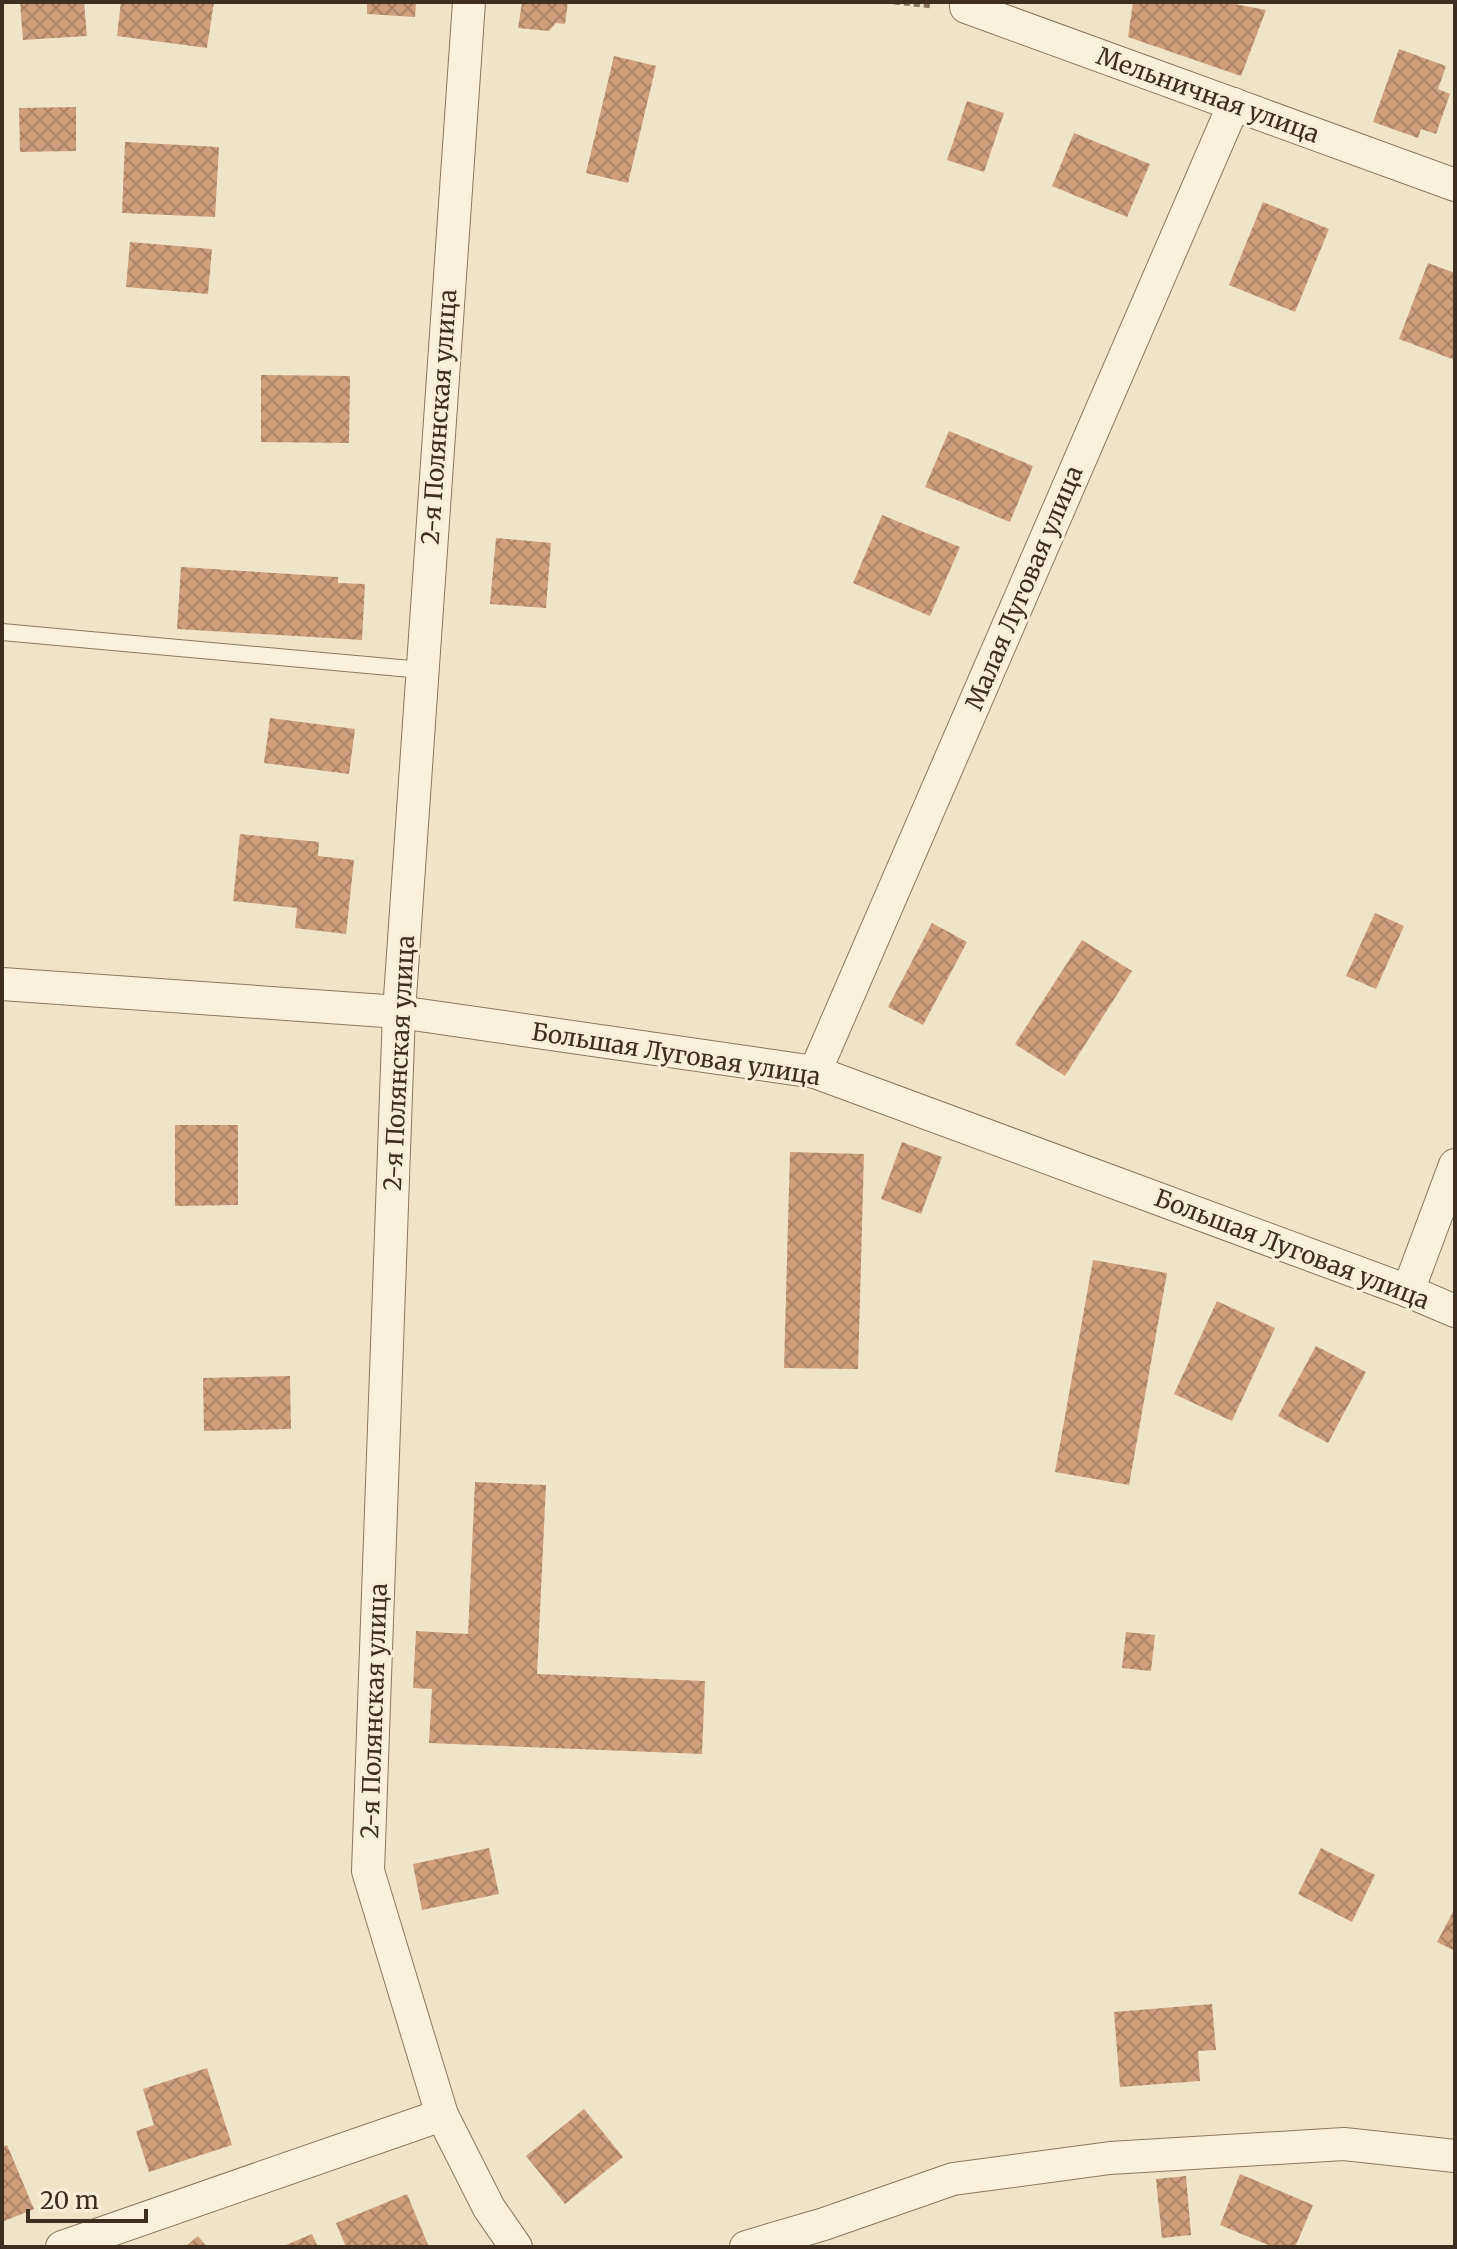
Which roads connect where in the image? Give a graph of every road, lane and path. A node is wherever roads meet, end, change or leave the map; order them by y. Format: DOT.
graph roads {
  1 [pos="469,2"];
  2 [pos="966,2"];
  3 [pos="1234,104"];
  4 [pos="1455,185"];
  5 [pos="2,632"];
  6 [pos="422,670"];
  7 [pos="2,984"];
  8 [pos="399,1012"];
  9 [pos="815,1072"];
  10 [pos="1455,1165"];
  11 [pos="1408,1291"];
  12 [pos="1455,1311"];
  13 [pos="442,2115"];
  14 [pos="1455,2156"];
  15 [pos="62,2247"];
  16 [pos="516,2247"];
  17 [pos="746,2247"];
  1 -- 6 [label="street, 2-я Полянская улица"];
  2 -- 3 [label="street, Мельничная улица"];
  3 -- 4 [label="street, Мельничная улица"];
  3 -- 9 [label="street, Малая Луговая улица"];
  5 -- 6 [label="lane"];
  6 -- 8 [label="street, 2-я Полянская улица"];
  7 -- 8 [label="street, Большая Луговая улица"];
  8 -- 9 [label="street, Большая Луговая улица"];
  8 -- 13 [label="street, 2-я Полянская улица"];
  9 -- 11 [label="street, Большая Луговая улица"];
  10 -- 11 [label="street"];
  11 -- 12 [label="street, Большая Луговая улица"];
  13 -- 15 [label="street"];
  13 -- 16 [label="street, 2-я Полянская улица"];
  14 -- 17 [label="street"];
}
